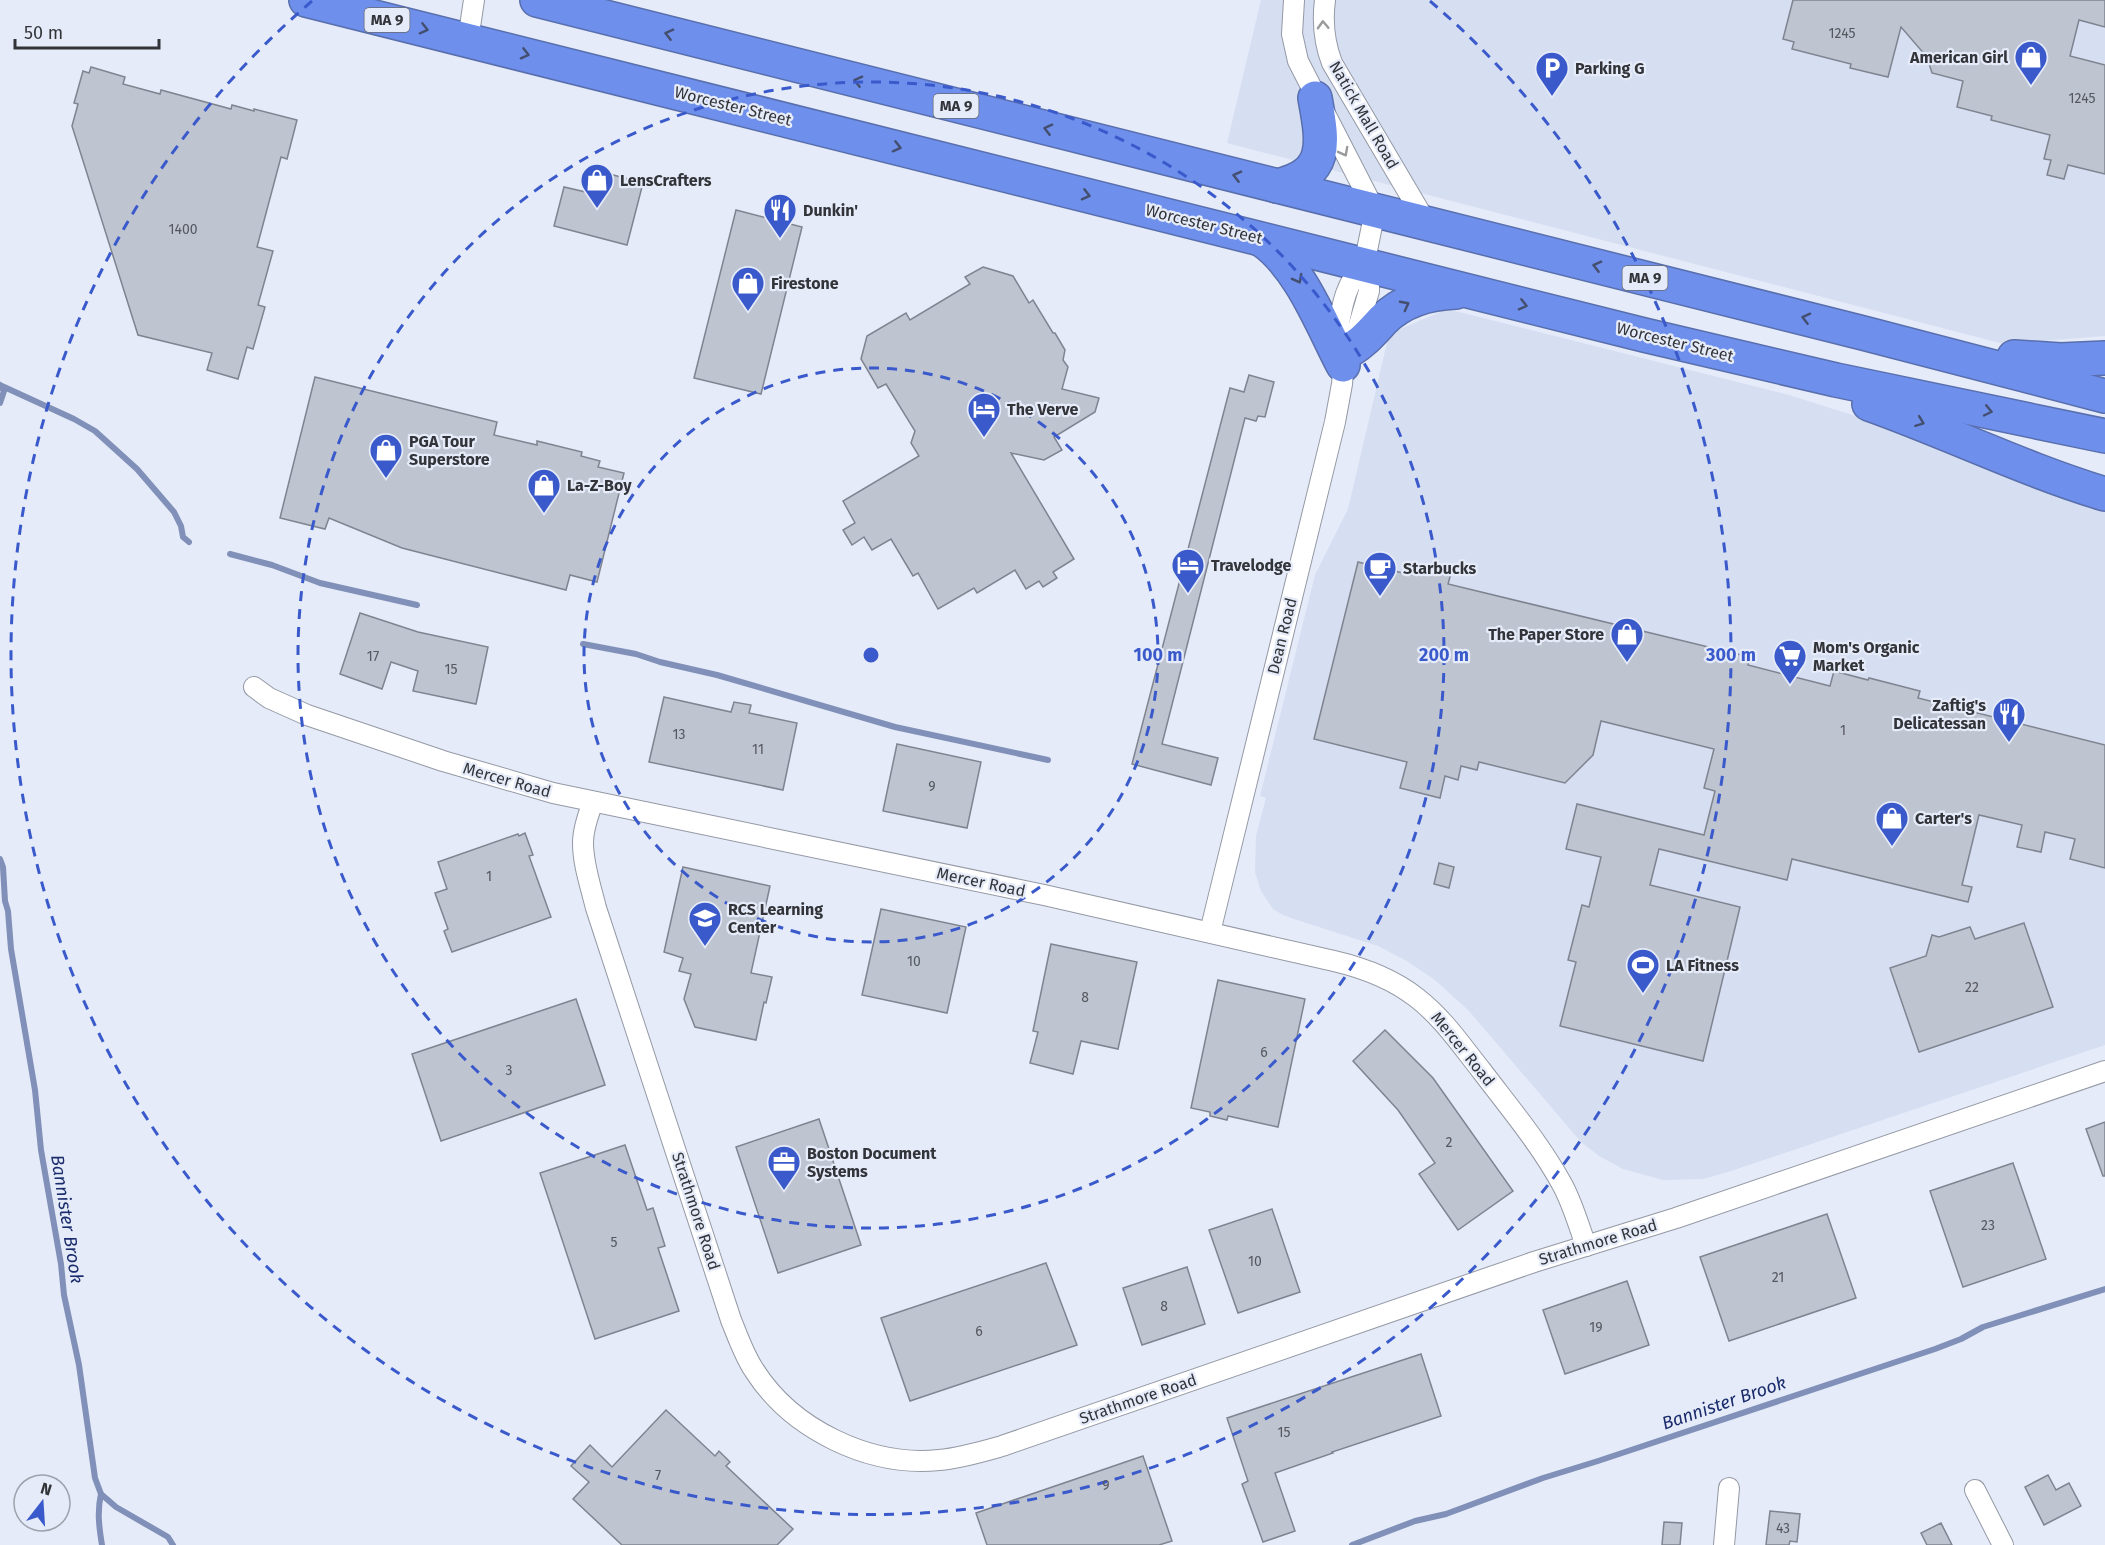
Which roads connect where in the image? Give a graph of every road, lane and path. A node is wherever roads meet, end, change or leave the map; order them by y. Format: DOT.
graph roads {
  1 [pos="306,0"];
  2 [pos="474,0"];
  3 [pos="537,0"];
  4 [pos="581,0"];
  5 [pos="1294,0"];
  6 [pos="1325,0"];
  7 [pos="633,25"];
  8 [pos="468,40"];
  9 [pos="1315,98"];
  10 [pos="1277,186"];
  11 [pos="1375,211"];
  12 [pos="1427,224"];
  13 [pos="1258,238"];
  14 [pos="1364,265"];
  15 [pos="1473,292"];
  16 [pos="1863,333"];
  17 [pos="1344,352"];
  18 [pos="2105,358"];
  19 [pos="1746,359"];
  20 [pos="2105,396"];
  21 [pos="2105,436"];
  22 [pos="1973,444"];
  23 [pos="2105,481"];
  24 [pos="2105,494"];
  25 [pos="254,687"];
  26 [pos="593,802"];
  27 [pos="1210,932"];
  28 [pos="2105,1071"];
  29 [pos="1586,1246"];
  30 [pos="1729,1488"];
  31 [pos="1975,1490"];
  32 [pos="1724,1545"];
  33 [pos="2002,1545"];
  1 -- 8 [label="highway, Worcester Street / MA 9, one-way"];
  2 -- 8 [label="street"];
  3 -- 7 [label="highway, MA 9"];
  4 -- 7 [label="street"];
  5 -- 9 [label="street, Natick Mall Road"];
  12 -- 6 [label="street, Natick Mall Road, one-way"];
  10 -- 7 [label="highway, MA 9, one-way"];
  8 -- 13 [label="highway, Worcester Street / MA 9, one-way"];
  9 -- 10 [label="highway"];
  9 -- 11 [label="street, Natick Mall Road, one-way"];
  10 -- 11 [label="highway, MA 9"];
  11 -- 12 [label="highway, MA 9"];
  11 -- 14 [label="street, Dean Road"];
  16 -- 12 [label="highway, MA 9, one-way"];
  13 -- 14 [label="highway, Worcester Street / MA 9"];
  13 -- 17 [label="highway, one-way"];
  14 -- 15 [label="highway, Worcester Street / MA 9"];
  14 -- 17 [label="street, Dean Road"];
  17 -- 15 [label="highway, one-way"];
  15 -- 19 [label="highway, Worcester Street / MA 9, one-way"];
  16 -- 18 [label="highway"];
  16 -- 20 [label="highway, MA 9"];
  17 -- 27 [label="street, Dean Road"];
  19 -- 21 [label="highway, Worcester Street / MA 9, one-way"];
  19 -- 22 [label="highway, one-way"];
  22 -- 23 [label="highway"];
  22 -- 24 [label="highway"];
  25 -- 26 [label="street, Mercer Road"];
  26 -- 27 [label="street, Mercer Road"];
  26 -- 29 [label="street, Strathmore Road"];
  27 -- 29 [label="street, Mercer Road"];
  28 -- 29 [label="street, Strathmore Road"];
  30 -- 32 [label="street"];
  31 -- 33 [label="street"];
}
